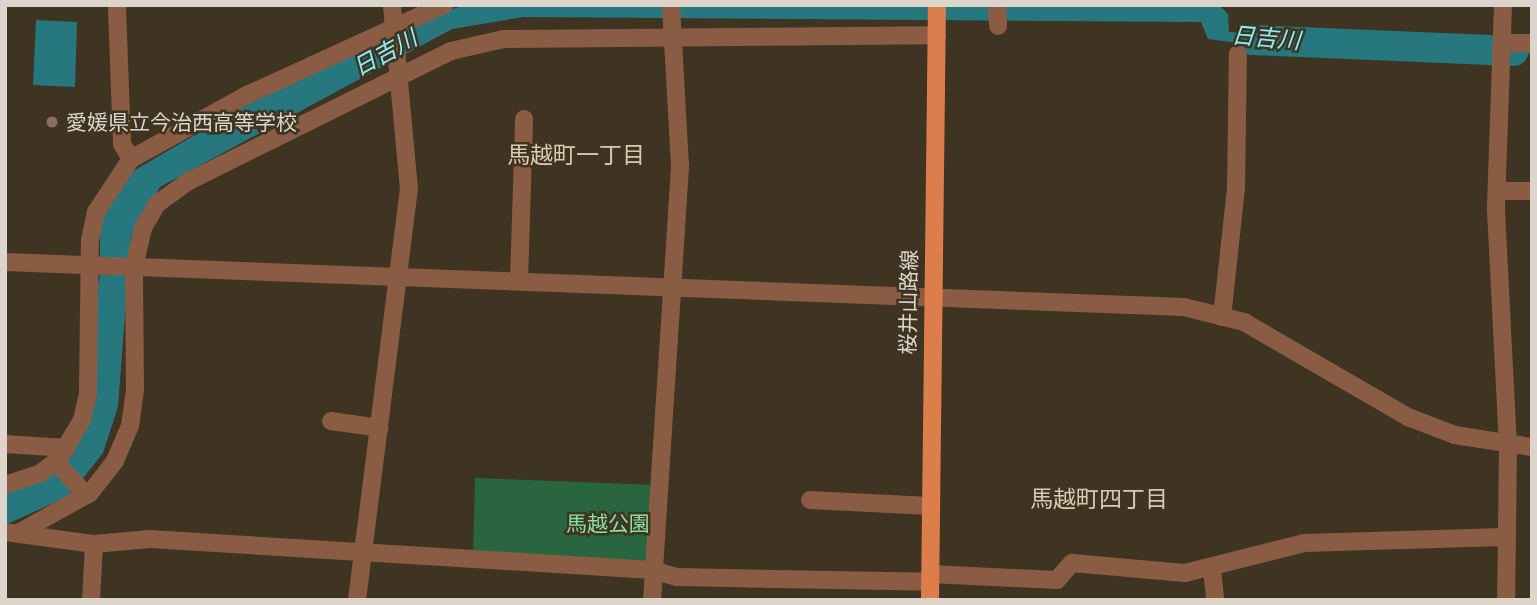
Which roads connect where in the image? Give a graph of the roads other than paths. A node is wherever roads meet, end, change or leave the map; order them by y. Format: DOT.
graph roads {
  1 [pos="117,5"];
  2 [pos="392,5"];
  3 [pos="444,5"];
  4 [pos="671,5"];
  5 [pos="937,5"];
  6 [pos="998,5"];
  7 [pos="1503,5"];
  8 [pos="998,26"];
  9 [pos="389,30"];
  10 [pos="672,33"];
  11 [pos="937,34"];
  12 [pos="1532,43"];
  13 [pos="1504,51"];
  14 [pos="1238,54"];
  15 [pos="400,77"];
  16 [pos="524,119"];
  17 [pos="131,159"];
  18 [pos="1497,191"];
  19 [pos="1532,191"];
  20 [pos="5,262"];
  21 [pos="89,267"];
  22 [pos="134,267"];
  23 [pos="401,278"];
  24 [pos="519,281"];
  25 [pos="673,285"];
  26 [pos="929,294"];
  27 [pos="1222,317"];
  28 [pos="331,421"];
  29 [pos="380,428"];
  30 [pos="5,444"];
  31 [pos="1508,447"];
  32 [pos="1532,447"];
  33 [pos="60,457"];
  34 [pos="5,485"];
  35 [pos="86,495"];
  36 [pos="810,500"];
  37 [pos="930,506"];
  38 [pos="13,532"];
  39 [pos="1503,537"];
  40 [pos="94,544"];
  41 [pos="362,556"];
  42 [pos="1212,569"];
  43 [pos="652,570"];
  44 [pos="930,585"];
  45 [pos="91,600"];
  46 [pos="357,600"];
  47 [pos="652,600"];
  48 [pos="1216,600"];
  49 [pos="1506,600"];
  1 -- 17 [label="street"];
  2 -- 9 [label="street"];
  3 -- 9 [label="street"];
  4 -- 10 [label="street"];
  5 -- 11 [label="main road, 桜井山路線"];
  6 -- 8 [label="street"];
  7 -- 13 [label="street"];
  9 -- 15 [label="street"];
  9 -- 17 [label="street"];
  10 -- 11 [label="street"];
  10 -- 15 [label="street"];
  10 -- 25 [label="street"];
  11 -- 26 [label="main road, 桜井山路線"];
  12 -- 13 [label="street"];
  13 -- 18 [label="street"];
  14 -- 27 [label="street"];
  15 -- 22 [label="street"];
  15 -- 23 [label="street"];
  16 -- 24 [label="street"];
  17 -- 21 [label="street"];
  18 -- 19 [label="street"];
  18 -- 31 [label="street"];
  20 -- 21 [label="street"];
  21 -- 22 [label="street"];
  21 -- 33 [label="street"];
  22 -- 23 [label="street"];
  22 -- 35 [label="street"];
  23 -- 24 [label="street"];
  23 -- 29 [label="street"];
  24 -- 25 [label="street"];
  25 -- 26 [label="street"];
  25 -- 43 [label="street"];
  26 -- 27 [label="street"];
  26 -- 37 [label="main road, 桜井山路線"];
  27 -- 31 [label="street"];
  28 -- 29 [label="street"];
  29 -- 41 [label="street"];
  30 -- 33 [label="street"];
  31 -- 32 [label="street"];
  31 -- 39 [label="street"];
  33 -- 34 [label="street"];
  33 -- 35 [label="street"];
  35 -- 38 [label="street"];
  36 -- 37 [label="street"];
  37 -- 44 [label="main road, 桜井山路線"];
  38 -- 40 [label="street"];
  39 -- 42 [label="street"];
  39 -- 49 [label="street"];
  40 -- 41 [label="street"];
  40 -- 45 [label="street"];
  41 -- 43 [label="street"];
  41 -- 46 [label="street"];
  42 -- 44 [label="street"];
  42 -- 48 [label="street"];
  43 -- 44 [label="street"];
  43 -- 47 [label="street"];
}
